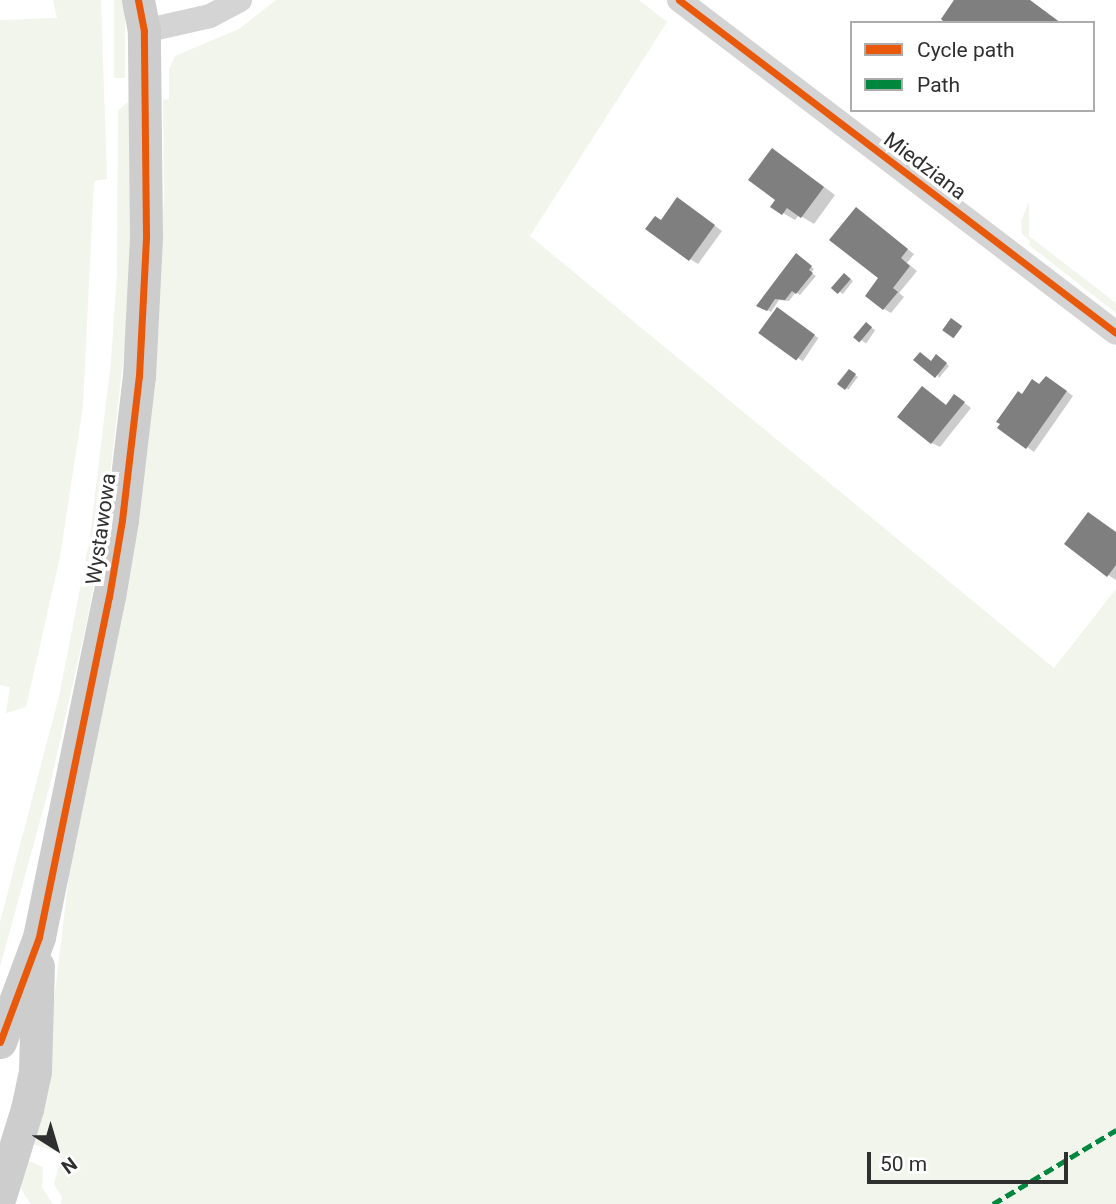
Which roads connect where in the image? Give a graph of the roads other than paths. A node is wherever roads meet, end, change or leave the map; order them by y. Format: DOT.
graph roads {
  1 [pos="240,0"];
  2 [pos="679,0"];
  3 [pos="140,10"];
  4 [pos="1116,333"];
  5 [pos="39,937"];
  6 [pos="0,1042"];
  7 [pos="0,1196"];
  1 -- 3 [label="street"];
  2 -- 4 [label="street, Miedziana"];
  3 -- 5 [label="street, Wystawowa"];
  5 -- 6 [label="street, Wystawowa"];
  5 -- 7 [label="street, Wystawowa"];
}
